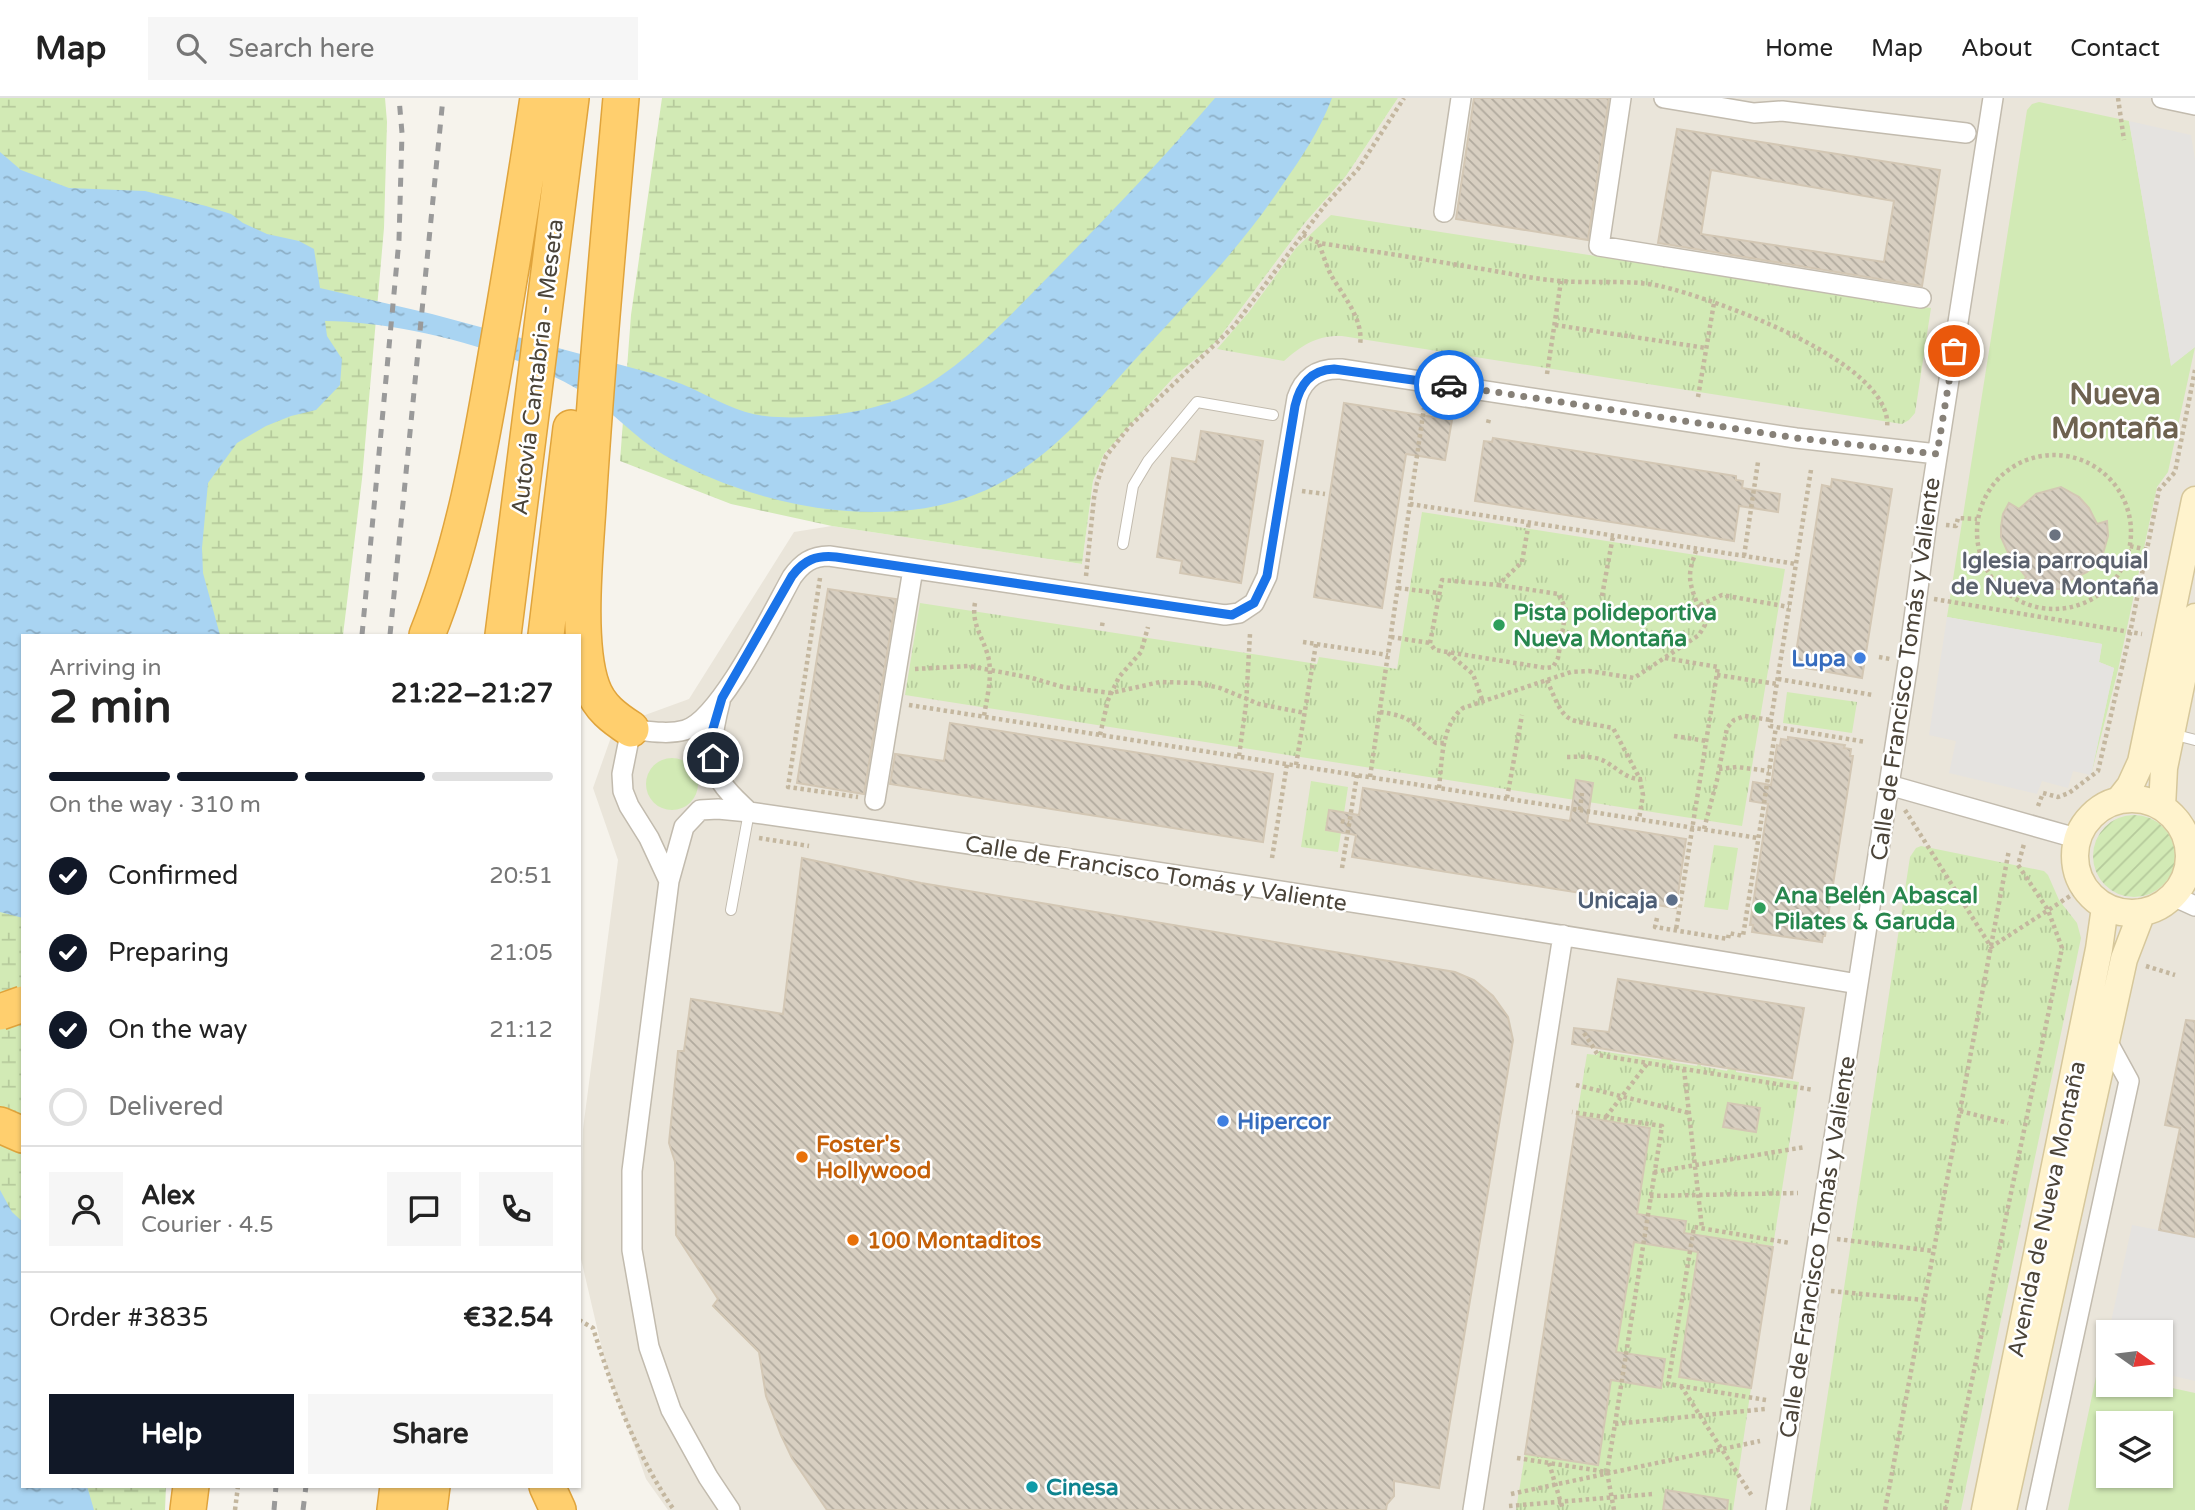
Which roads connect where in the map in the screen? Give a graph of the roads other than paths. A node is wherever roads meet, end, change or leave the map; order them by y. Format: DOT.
graph roads {
  1 [pos="537,98"];
  2 [pos="571,98"];
  3 [pos="612,98"];
  4 [pos="621,98"];
  5 [pos="1461,98"];
  6 [pos="1621,98"];
  7 [pos="1664,98"];
  8 [pos="2162,98"];
  9 [pos="1994,100"];
  10 [pos="1783,104"];
  11 [pos="2195,105"];
  12 [pos="1966,133"];
  13 [pos="1444,212"];
  14 [pos="1921,298"];
  15 [pos="594,303"];
  16 [pos="1273,415"];
  17 [pos="583,416"];
  18 [pos="1937,454"];
  19 [pos="2195,500"];
  20 [pos="1123,544"];
  21 [pos="912,569"];
  22 [pos="2195,617"];
  23 [pos="428,634"];
  24 [pos="503,634"];
  25 [pos="545,634"];
  26 [pos="722,698"];
  27 [pos="631,729"];
  28 [pos="2183,737"];
  29 [pos="1889,785"];
  30 [pos="875,800"];
  31 [pos="2119,800"];
  32 [pos="2162,807"];
  33 [pos="749,812"];
  34 [pos="2076,838"];
  35 [pos="2191,847"];
  36 [pos="669,881"];
  37 [pos="2187,891"];
  38 [pos="2105,907"];
  39 [pos="731,910"];
  40 [pos="2142,912"];
  41 [pos="1563,935"];
  42 [pos="1858,984"];
  43 [pos="21,1005"];
  44 [pos="0,1012"];
  45 [pos="2106,1040"];
  46 [pos="0,1125"];
  47 [pos="21,1134"];
  48 [pos="191,1488"];
  49 [pos="398,1488"];
  50 [pos="432,1488"];
  51 [pos="548,1488"];
  52 [pos="188,1510"];
  53 [pos="395,1510"];
  54 [pos="429,1510"];
  55 [pos="558,1510"];
  56 [pos="730,1510"];
  57 [pos="1473,1510"];
  58 [pos="1776,1510"];
  59 [pos="1985,1510"];
  60 [pos="2003,1510"];
  61 [pos="2036,1510"];
  1 -- 23 [label="highway"];
  2 -- 24 [label="highway, Autovía Cantabria - Meseta"];
  3 -- 15 [label="highway, Autovía Cantabria - Meseta"];
  4 -- 15 [label="highway"];
  5 -- 13 [label="street"];
  6 -- 14 [label="street"];
  7 -- 10 [label="street"];
  8 -- 11 [label="street"];
  9 -- 18 [label="street, Calle de Francisco Tomás y Valiente"];
  10 -- 12 [label="street"];
  15 -- 17 [label="highway"];
  16 -- 20 [label="lane"];
  17 -- 25 [label="highway, Autovía Cantabria - Meseta"];
  17 -- 27 [label="highway"];
  18 -- 21 [label="street"];
  18 -- 29 [label="street, Calle de Francisco Tomás y Valiente"];
  19 -- 31 [label="main road"];
  21 -- 26 [label="street"];
  21 -- 30 [label="street"];
  22 -- 28 [label="main road"];
  26 -- 27 [label="street"];
  26 -- 33 [label="street"];
  27 -- 36 [label="street"];
  28 -- 32 [label="main road"];
  29 -- 34 [label="street"];
  29 -- 42 [label="street, Calle de Francisco Tomás y Valiente"];
  31 -- 32 [label="main road"];
  31 -- 34 [label="main road"];
  32 -- 35 [label="main road"];
  33 -- 36 [label="street, Calle de Francisco Tomás y Valiente"];
  33 -- 39 [label="lane"];
  33 -- 41 [label="street, Calle de Francisco Tomás y Valiente"];
  34 -- 38 [label="main road"];
  35 -- 37 [label="main road"];
  36 -- 56 [label="street"];
  37 -- 40 [label="main road"];
  38 -- 40 [label="main road"];
  38 -- 59 [label="main road, Avenida de Nueva Montaña"];
  40 -- 45 [label="main road, Avenida de Nueva Montaña"];
  41 -- 42 [label="street, Calle de Francisco Tomás y Valiente"];
  41 -- 57 [label="street"];
  42 -- 58 [label="street, Calle de Francisco Tomás y Valiente"];
  43 -- 44 [label="highway, bridge"];
  45 -- 60 [label="main road, Avenida de Nueva Montaña"];
  45 -- 61 [label="street, Avenida de Nueva Montaña"];
  46 -- 47 [label="highway"];
  48 -- 52 [label="highway"];
  49 -- 53 [label="highway"];
  50 -- 54 [label="highway"];
  51 -- 55 [label="highway"];
}
